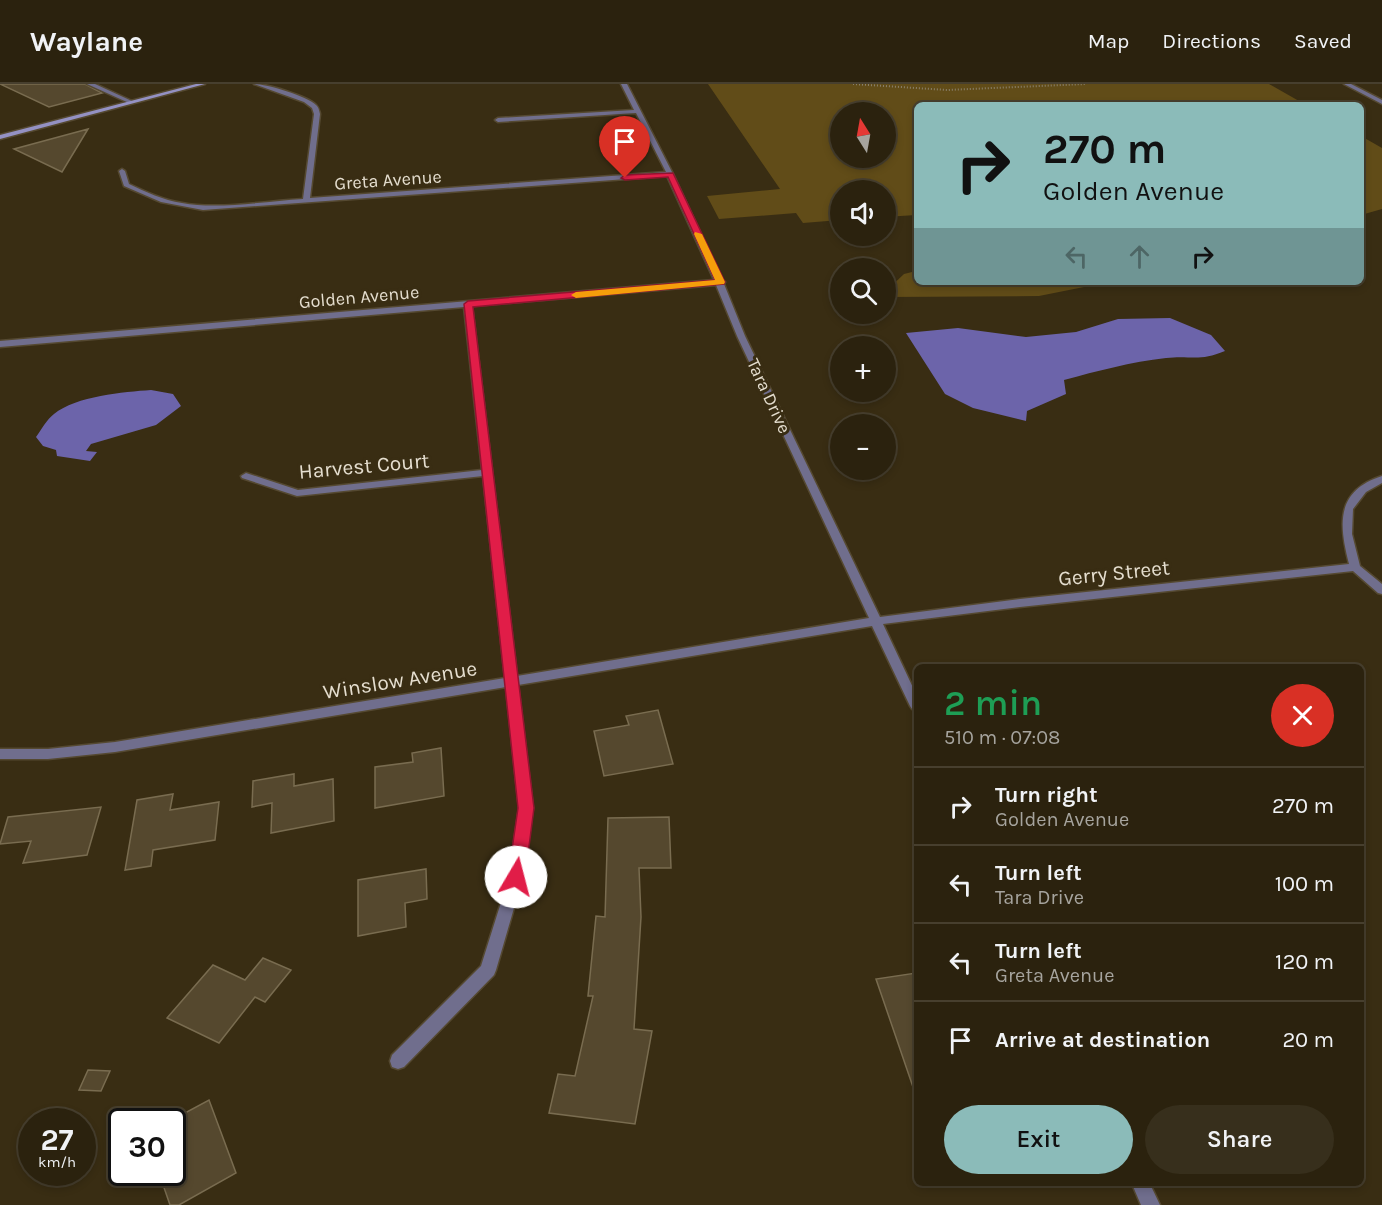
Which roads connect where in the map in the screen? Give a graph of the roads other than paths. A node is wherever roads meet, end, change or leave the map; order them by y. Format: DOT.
graph roads {
  1 [pos="90,84"];
  2 [pos="202,84"];
  3 [pos="258,84"];
  4 [pos="624,84"];
  5 [pos="1347,84"];
  6 [pos="131,102"];
  7 [pos="1382,102"];
  8 [pos="639,111"];
  9 [pos="498,120"];
  10 [pos="0,137"];
  11 [pos="122,171"];
  12 [pos="670,174"];
  13 [pos="306,201"];
  14 [pos="721,282"];
  15 [pos="468,304"];
  16 [pos="0,344"];
  17 [pos="487,473"];
  18 [pos="246,476"];
  19 [pos="1382,479"];
  20 [pos="1355,567"];
  21 [pos="1382,590"];
  22 [pos="876,621"];
  23 [pos="512,681"];
  24 [pos="914,702"];
  25 [pos="0,754"];
  26 [pos="398,1060"];
  27 [pos="1142,1186"];
  28 [pos="1151,1205"];
  1 -- 6 [label="street"];
  2 -- 6 [label="street"];
  3 -- 13 [label="street"];
  4 -- 8 [label="street, Tara Drive"];
  5 -- 7 [label="street"];
  6 -- 10 [label="street"];
  8 -- 9 [label="street"];
  8 -- 12 [label="street, Tara Drive"];
  11 -- 13 [label="street, Greta Avenue"];
  12 -- 13 [label="street, Greta Avenue"];
  12 -- 14 [label="street, Tara Drive"];
  14 -- 15 [label="street, Golden Avenue"];
  14 -- 22 [label="street, Tara Drive"];
  15 -- 16 [label="street, Golden Avenue"];
  15 -- 17 [label="street"];
  17 -- 18 [label="street, Harvest Court"];
  17 -- 23 [label="street"];
  19 -- 20 [label="street"];
  20 -- 21 [label="street"];
  20 -- 22 [label="street, Gerry Street"];
  22 -- 23 [label="street, Winslow Avenue"];
  22 -- 24 [label="street, Tara Drive"];
  23 -- 25 [label="street, Winslow Avenue"];
  23 -- 26 [label="street"];
  27 -- 28 [label="street"];
}
